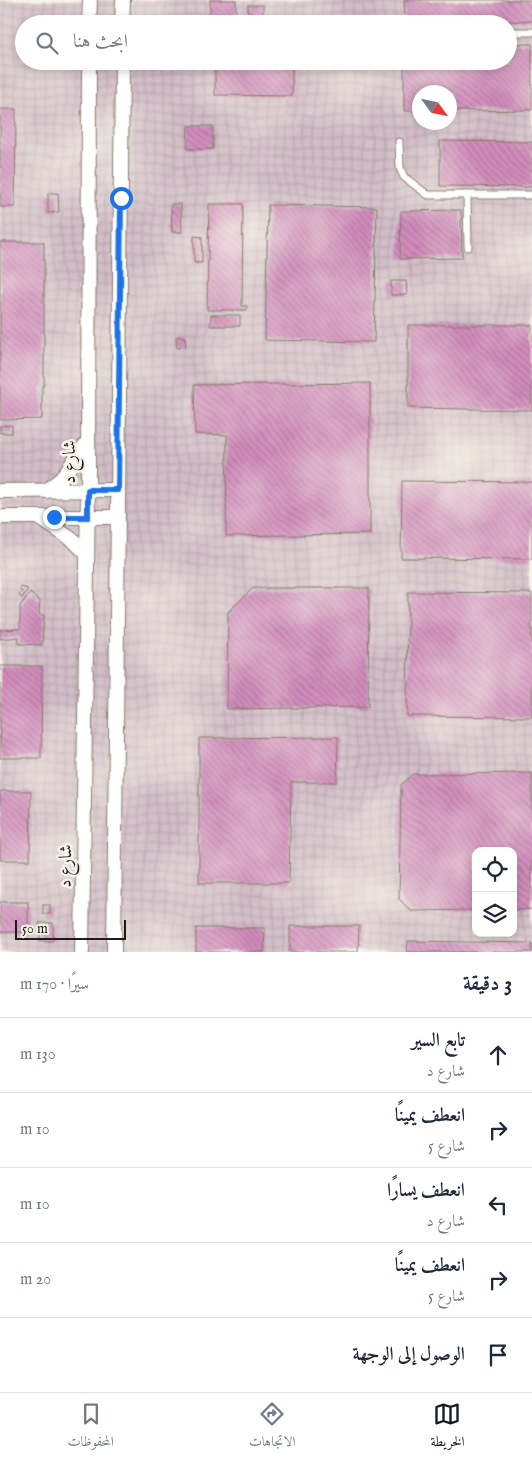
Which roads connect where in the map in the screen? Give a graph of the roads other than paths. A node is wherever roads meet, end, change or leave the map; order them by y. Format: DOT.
graph roads {
  1 [pos="90,0"];
  2 [pos="123,0"];
  3 [pos="90,15"];
  4 [pos="122,15"];
  5 [pos="517,32"];
  6 [pos="532,32"];
  7 [pos="89,70"];
  8 [pos="122,70"];
  9 [pos="399,142"];
  10 [pos="467,195"];
  11 [pos="532,195"];
  12 [pos="468,247"];
  13 [pos="88,440"];
  14 [pos="88,490"];
  15 [pos="118,490"];
  16 [pos="46,491"];
  17 [pos="0,492"];
  18 [pos="0,517"];
  19 [pos="37,517"];
  20 [pos="88,517"];
  21 [pos="118,517"];
  22 [pos="87,554"];
  23 [pos="82,952"];
  24 [pos="114,952"];
  1 -- 3 [label="street"];
  2 -- 4 [label="street"];
  5 -- 6 [label="lane"];
  7 -- 13 [label="street, شارع د"];
  8 -- 15 [label="street"];
  9 -- 10 [label="lane"];
  10 -- 11 [label="lane"];
  10 -- 12 [label="lane"];
  13 -- 14 [label="street, شارع د"];
  13 -- 16 [label="street"];
  14 -- 15 [label="street"];
  14 -- 16 [label="street"];
  14 -- 20 [label="street, شارع د"];
  15 -- 21 [label="street"];
  16 -- 17 [label="street"];
  18 -- 19 [label="street"];
  19 -- 20 [label="street"];
  19 -- 22 [label="street"];
  20 -- 21 [label="street"];
  20 -- 22 [label="street, شارع د"];
  21 -- 24 [label="street"];
  22 -- 23 [label="street, شارع د"];
}
